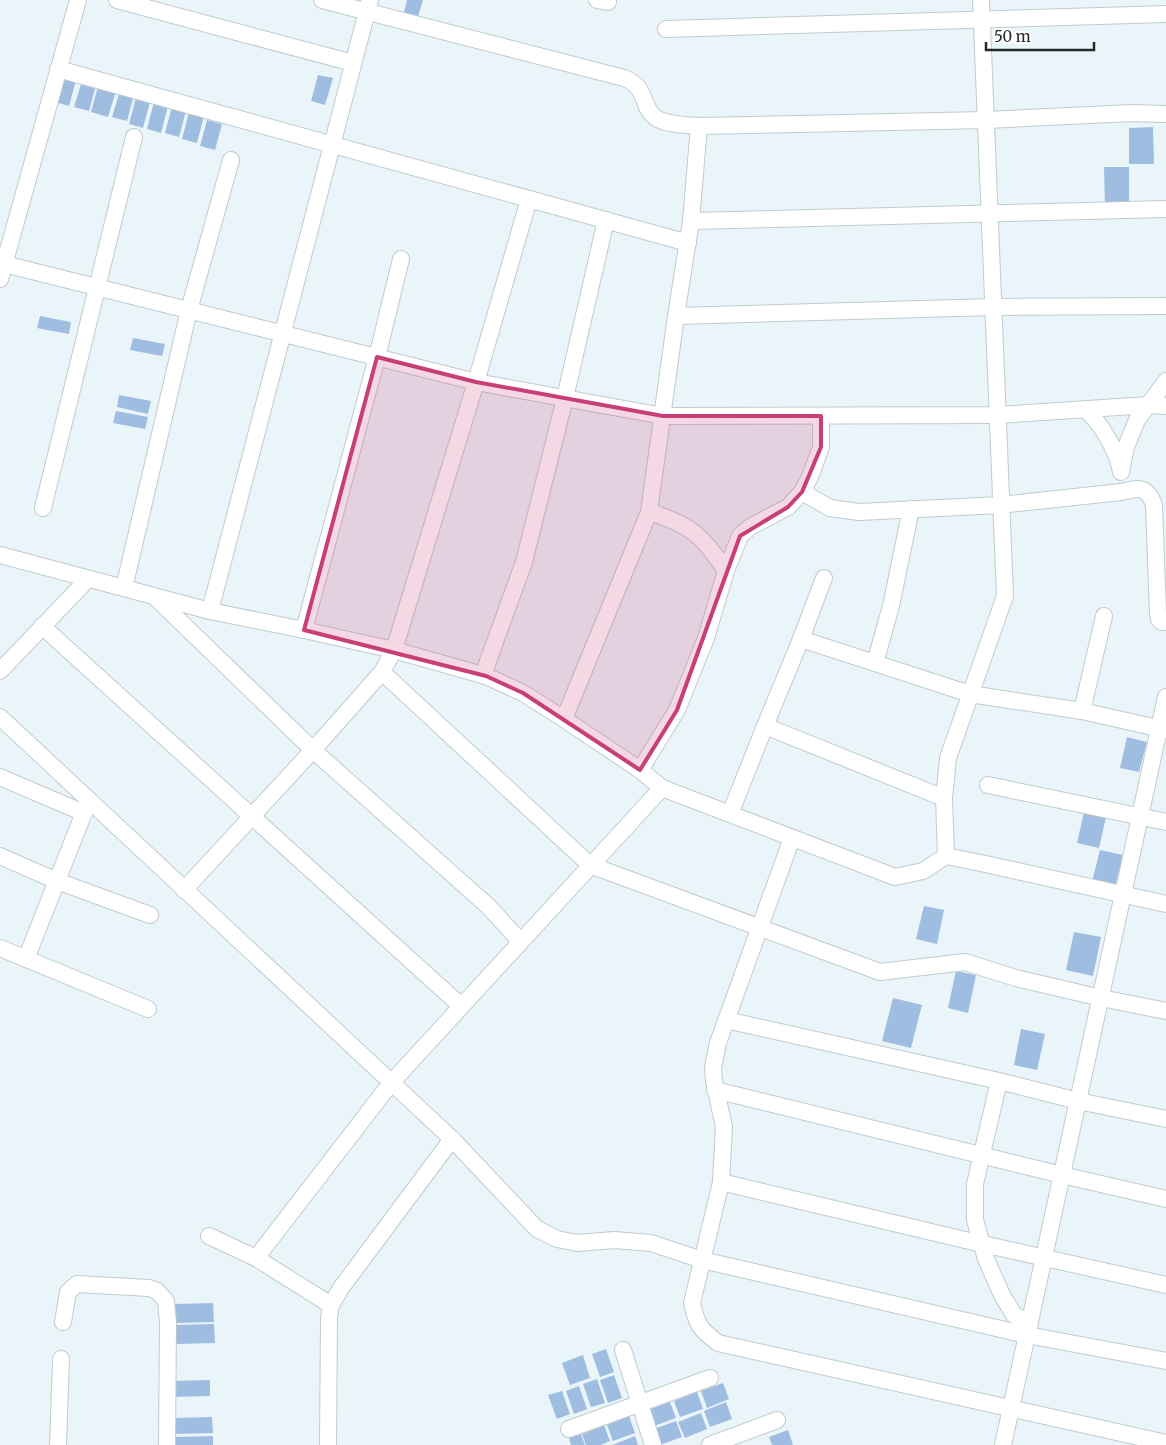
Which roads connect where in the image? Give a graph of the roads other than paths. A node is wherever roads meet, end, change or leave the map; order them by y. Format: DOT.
graph roads {
  1 [pos="78,0"];
  2 [pos="117,0"];
  3 [pos="322,0"];
  4 [pos="981,0"];
  5 [pos="369,6"];
  6 [pos="1166,14"];
  7 [pos="981,20"];
  8 [pos="666,29"];
  9 [pos="353,63"];
  10 [pos="58,69"];
  11 [pos="1166,114"];
  12 [pos="986,120"];
  13 [pos="699,126"];
  14 [pos="134,137"];
  15 [pos="332,144"];
  16 [pos="232,160"];
  17 [pos="529,199"];
  18 [pos="1166,209"];
  19 [pos="990,214"];
  20 [pos="606,220"];
  21 [pos="691,221"];
  22 [pos="688,243"];
  23 [pos="401,259"];
  24 [pos="2,263"];
  25 [pos="0,280"];
  26 [pos="98,287"];
  27 [pos="1166,306"];
  28 [pos="994,307"];
  29 [pos="189,310"];
  30 [pos="676,316"];
  31 [pos="284,334"];
  32 [pos="377,357"];
  33 [pos="1166,381"];
  34 [pos="476,382"];
  35 [pos="565,398"];
  36 [pos="1148,405"];
  37 [pos="1166,406"];
  38 [pos="1086,410"];
  39 [pos="998,415"];
  40 [pos="663,416"];
  41 [pos="821,416"];
  42 [pos="1121,471"];
  43 [pos="802,492"];
  44 [pos="1121,492"];
  45 [pos="1000,505"];
  46 [pos="1160,505"];
  47 [pos="43,508"];
  48 [pos="910,509"];
  49 [pos="649,512"];
  50 [pos="0,555"];
  51 [pos="726,571"];
  52 [pos="824,578"];
  53 [pos="88,579"];
  54 [pos="124,588"];
  55 [pos="154,596"];
  56 [pos="210,611"];
  57 [pos="1104,616"];
  58 [pos="1166,622"];
  59 [pos="42,626"];
  60 [pos="304,630"];
  61 [pos="801,639"];
  62 [pos="394,650"];
  63 [pos="876,663"];
  64 [pos="0,671"];
  65 [pos="382,672"];
  66 [pos="484,675"];
  67 [pos="970,694"];
  68 [pos="1166,696"];
  69 [pos="1082,711"];
  70 [pos="0,717"];
  71 [pos="564,719"];
  72 [pos="765,726"];
  73 [pos="1163,730"];
  74 [pos="313,750"];
  75 [pos="640,770"];
  76 [pos="0,777"];
  77 [pos="988,785"];
  78 [pos="662,788"];
  79 [pos="944,798"];
  80 [pos="87,807"];
  81 [pos="730,814"];
  82 [pos="251,816"];
  83 [pos="1140,816"];
  84 [pos="1166,822"];
  85 [pos="792,838"];
  86 [pos="0,856"];
  87 [pos="946,856"];
  88 [pos="590,865"];
  89 [pos="57,881"];
  90 [pos="184,890"];
  91 [pos="1123,894"];
  92 [pos="1166,904"];
  93 [pos="150,915"];
  94 [pos="759,927"];
  95 [pos="520,941"];
  96 [pos="0,948"];
  97 [pos="26,959"];
  98 [pos="1101,998"];
  99 [pos="461,1006"];
  100 [pos="148,1010"];
  101 [pos="1166,1011"];
  102 [pos="726,1020"];
  103 [pos="999,1081"];
  104 [pos="391,1083"];
  105 [pos="715,1090"];
  106 [pos="1078,1101"];
  107 [pos="1166,1119"];
  108 [pos="452,1139"];
  109 [pos="981,1155"];
  110 [pos="1062,1175"];
  111 [pos="721,1182"];
  112 [pos="1166,1199"];
  113 [pos="209,1236"];
  114 [pos="981,1243"];
  115 [pos="1044,1257"];
  116 [pos="256,1258"];
  117 [pos="702,1260"];
  118 [pos="1166,1285"];
  119 [pos="331,1305"];
  120 [pos="63,1322"];
  121 [pos="1028,1329"];
  122 [pos="623,1350"];
  123 [pos="61,1359"];
  124 [pos="1166,1361"];
  125 [pos="710,1378"];
  126 [pos="640,1403"];
  127 [pos="1011,1409"];
  128 [pos="777,1420"];
  129 [pos="569,1429"];
  130 [pos="1166,1443"];
  131 [pos="58,1445"];
  132 [pos="167,1445"];
  133 [pos="328,1445"];
  134 [pos="653,1445"];
  135 [pos="710,1445"];
  136 [pos="1003,1445"];
  1 -- 10 [label="street"];
  2 -- 9 [label="street"];
  3 -- 5 [label="street"];
  4 -- 7 [label="street"];
  5 -- 9 [label="street"];
  5 -- 13 [label="street"];
  6 -- 7 [label="street"];
  7 -- 8 [label="street"];
  7 -- 12 [label="street"];
  9 -- 15 [label="street"];
  10 -- 15 [label="street"];
  10 -- 24 [label="street"];
  11 -- 12 [label="street"];
  12 -- 13 [label="street"];
  12 -- 19 [label="street"];
  13 -- 21 [label="street"];
  14 -- 26 [label="street"];
  15 -- 17 [label="street"];
  15 -- 31 [label="street"];
  16 -- 29 [label="street"];
  17 -- 20 [label="street"];
  17 -- 34 [label="street"];
  18 -- 19 [label="street"];
  19 -- 21 [label="street"];
  19 -- 28 [label="street"];
  20 -- 22 [label="street"];
  20 -- 35 [label="street"];
  21 -- 22 [label="street"];
  22 -- 30 [label="street"];
  23 -- 32 [label="street"];
  24 -- 25 [label="street"];
  24 -- 26 [label="street"];
  26 -- 29 [label="street"];
  26 -- 47 [label="street"];
  27 -- 28 [label="street"];
  28 -- 30 [label="street"];
  28 -- 39 [label="street"];
  29 -- 31 [label="street"];
  29 -- 54 [label="street"];
  30 -- 40 [label="street"];
  31 -- 32 [label="street"];
  31 -- 56 [label="street"];
  32 -- 34 [label="street"];
  32 -- 60 [label="street"];
  33 -- 36 [label="street"];
  34 -- 35 [label="street"];
  34 -- 62 [label="street"];
  35 -- 40 [label="street"];
  35 -- 66 [label="street"];
  36 -- 37 [label="street"];
  36 -- 38 [label="street"];
  36 -- 42 [label="street"];
  38 -- 39 [label="street"];
  38 -- 42 [label="street"];
  39 -- 41 [label="street"];
  39 -- 45 [label="street"];
  40 -- 41 [label="street"];
  40 -- 49 [label="street"];
  41 -- 43 [label="street"];
  42 -- 44 [label="street"];
  43 -- 48 [label="street"];
  43 -- 51 [label="street"];
  44 -- 45 [label="street"];
  44 -- 46 [label="street"];
  45 -- 48 [label="street"];
  45 -- 67 [label="street"];
  46 -- 58 [label="street"];
  48 -- 63 [label="street"];
  49 -- 51 [label="street"];
  49 -- 71 [label="street"];
  50 -- 53 [label="street"];
  51 -- 75 [label="street"];
  52 -- 61 [label="street"];
  53 -- 54 [label="street"];
  53 -- 59 [label="street"];
  54 -- 55 [label="street"];
  55 -- 56 [label="street"];
  55 -- 74 [label="street"];
  56 -- 60 [label="street"];
  57 -- 69 [label="street"];
  59 -- 64 [label="street"];
  59 -- 82 [label="street"];
  60 -- 62 [label="street"];
  61 -- 63 [label="street"];
  61 -- 72 [label="street"];
  62 -- 65 [label="street"];
  62 -- 66 [label="street"];
  63 -- 67 [label="street"];
  65 -- 74 [label="street"];
  65 -- 88 [label="street"];
  66 -- 71 [label="street"];
  67 -- 69 [label="street"];
  67 -- 79 [label="street"];
  68 -- 73 [label="street"];
  69 -- 73 [label="street"];
  70 -- 80 [label="street"];
  71 -- 75 [label="street"];
  72 -- 79 [label="street"];
  72 -- 81 [label="street"];
  73 -- 83 [label="street"];
  74 -- 82 [label="street"];
  74 -- 95 [label="street"];
  75 -- 78 [label="street"];
  76 -- 80 [label="street"];
  77 -- 83 [label="street"];
  78 -- 81 [label="street"];
  78 -- 88 [label="street"];
  79 -- 87 [label="street"];
  80 -- 89 [label="street"];
  80 -- 90 [label="street"];
  81 -- 85 [label="street"];
  82 -- 90 [label="street"];
  82 -- 99 [label="street"];
  83 -- 84 [label="street"];
  83 -- 91 [label="street"];
  85 -- 87 [label="street"];
  85 -- 94 [label="street"];
  86 -- 89 [label="street"];
  87 -- 91 [label="street"];
  88 -- 94 [label="street"];
  88 -- 95 [label="street"];
  89 -- 93 [label="street"];
  89 -- 97 [label="street"];
  90 -- 104 [label="street"];
  91 -- 92 [label="street"];
  91 -- 98 [label="street"];
  94 -- 98 [label="street"];
  94 -- 102 [label="street"];
  95 -- 99 [label="street"];
  96 -- 97 [label="street"];
  97 -- 100 [label="street"];
  98 -- 101 [label="street"];
  98 -- 106 [label="street"];
  99 -- 104 [label="street"];
  102 -- 103 [label="street"];
  102 -- 105 [label="street"];
  103 -- 106 [label="street"];
  103 -- 109 [label="street"];
  104 -- 108 [label="street"];
  104 -- 116 [label="street"];
  105 -- 109 [label="street"];
  105 -- 111 [label="street"];
  106 -- 107 [label="street"];
  106 -- 110 [label="street"];
  108 -- 117 [label="street"];
  108 -- 119 [label="street"];
  109 -- 110 [label="street"];
  109 -- 114 [label="street"];
  110 -- 112 [label="street"];
  110 -- 115 [label="street"];
  111 -- 114 [label="street"];
  111 -- 117 [label="street"];
  113 -- 116 [label="street"];
  114 -- 115 [label="street"];
  114 -- 121 [label="street"];
  115 -- 118 [label="street"];
  115 -- 121 [label="street"];
  116 -- 119 [label="street"];
  117 -- 121 [label="street"];
  117 -- 127 [label="street"];
  119 -- 133 [label="street"];
  120 -- 132 [label="street"];
  121 -- 124 [label="street"];
  121 -- 127 [label="street"];
  122 -- 126 [label="street"];
  123 -- 131 [label="street"];
  125 -- 126 [label="street"];
  126 -- 129 [label="street"];
  126 -- 134 [label="street"];
  127 -- 130 [label="street"];
  127 -- 136 [label="street"];
  128 -- 135 [label="street"];
}
